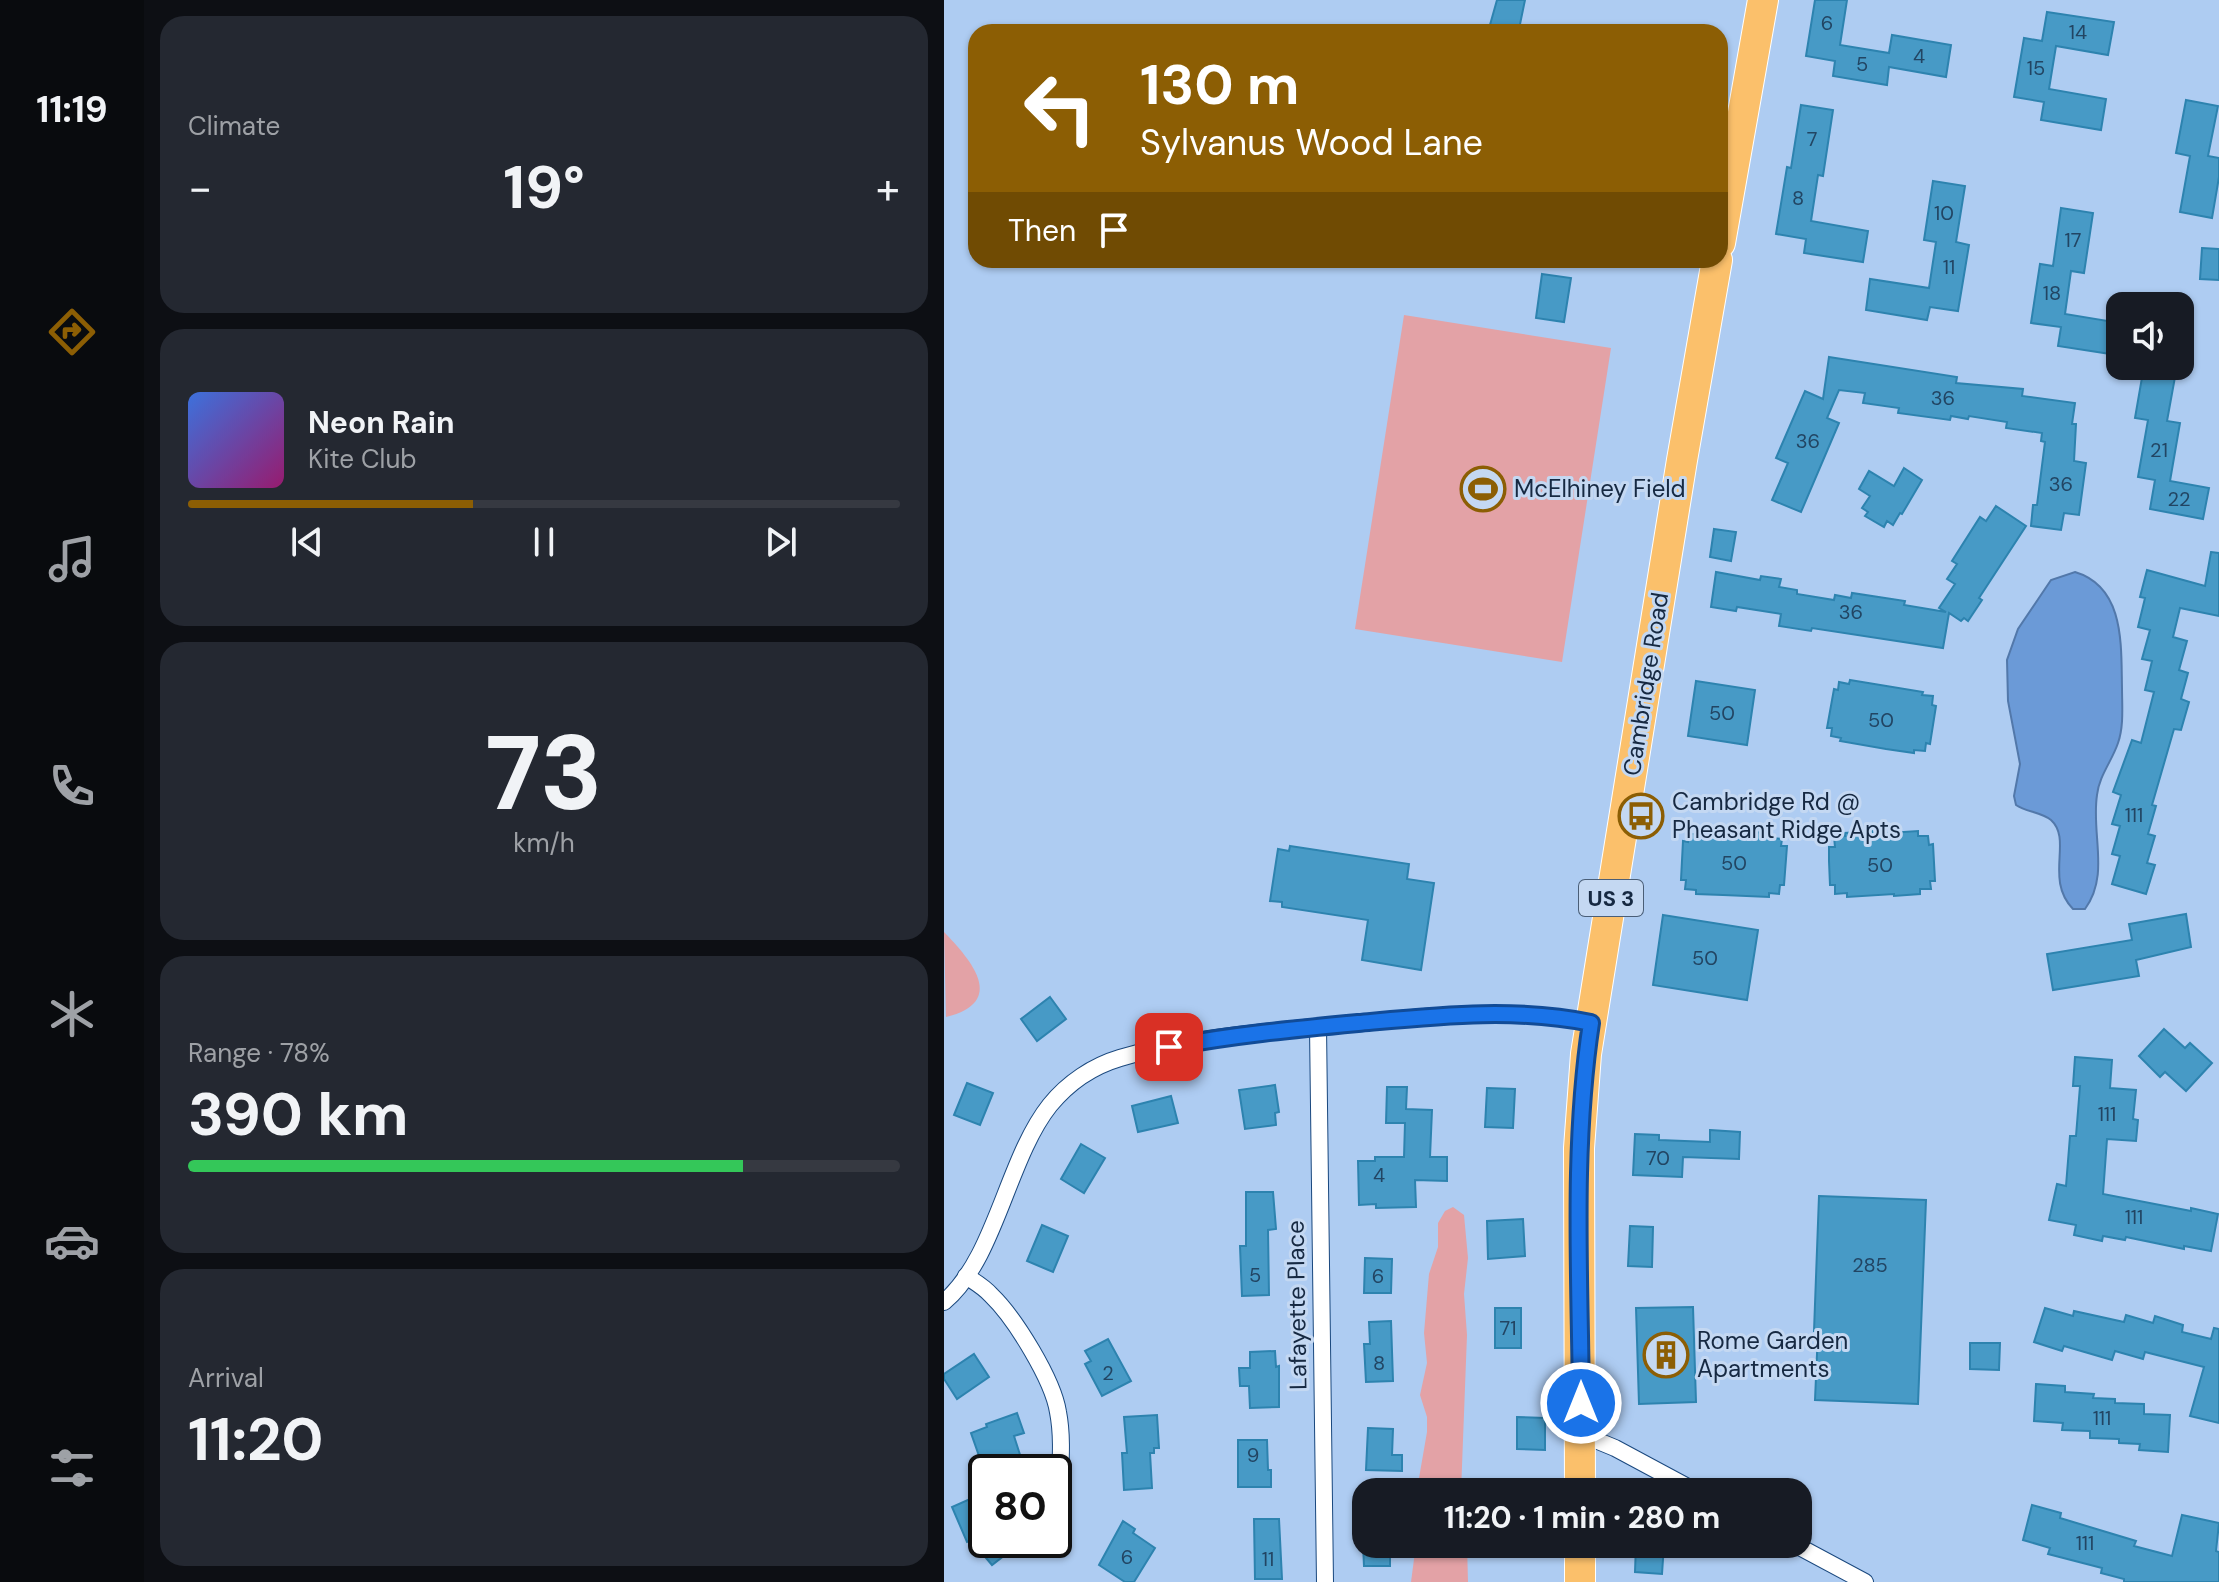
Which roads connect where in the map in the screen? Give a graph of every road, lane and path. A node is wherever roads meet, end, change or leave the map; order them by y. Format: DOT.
graph roads {
  1 [pos="1763,0"];
  2 [pos="1728,198"];
  3 [pos="1716,268"];
  4 [pos="1591,1023"];
  5 [pos="1318,1027"];
  6 [pos="966,1276"];
  7 [pos="944,1302"];
  8 [pos="1581,1434"];
  9 [pos="1060,1454"];
  10 [pos="1580,1478"];
  11 [pos="1671,1478"];
  12 [pos="1812,1554"];
  13 [pos="1580,1558"];
  14 [pos="1325,1582"];
  15 [pos="1580,1582"];
  16 [pos="1865,1582"];
  1 -- 2 [label="highway"];
  3 -- 4 [label="highway, Cambridge Road / US 3"];
  4 -- 5 [label="street"];
  4 -- 8 [label="highway, Cambridge Road / US 3"];
  5 -- 6 [label="street"];
  5 -- 14 [label="street, Lafayette Place"];
  6 -- 7 [label="street"];
  6 -- 9 [label="street"];
  8 -- 10 [label="highway, Cambridge Road / US 3"];
  8 -- 11 [label="street"];
  12 -- 16 [label="street"];
  13 -- 15 [label="highway"];
}
